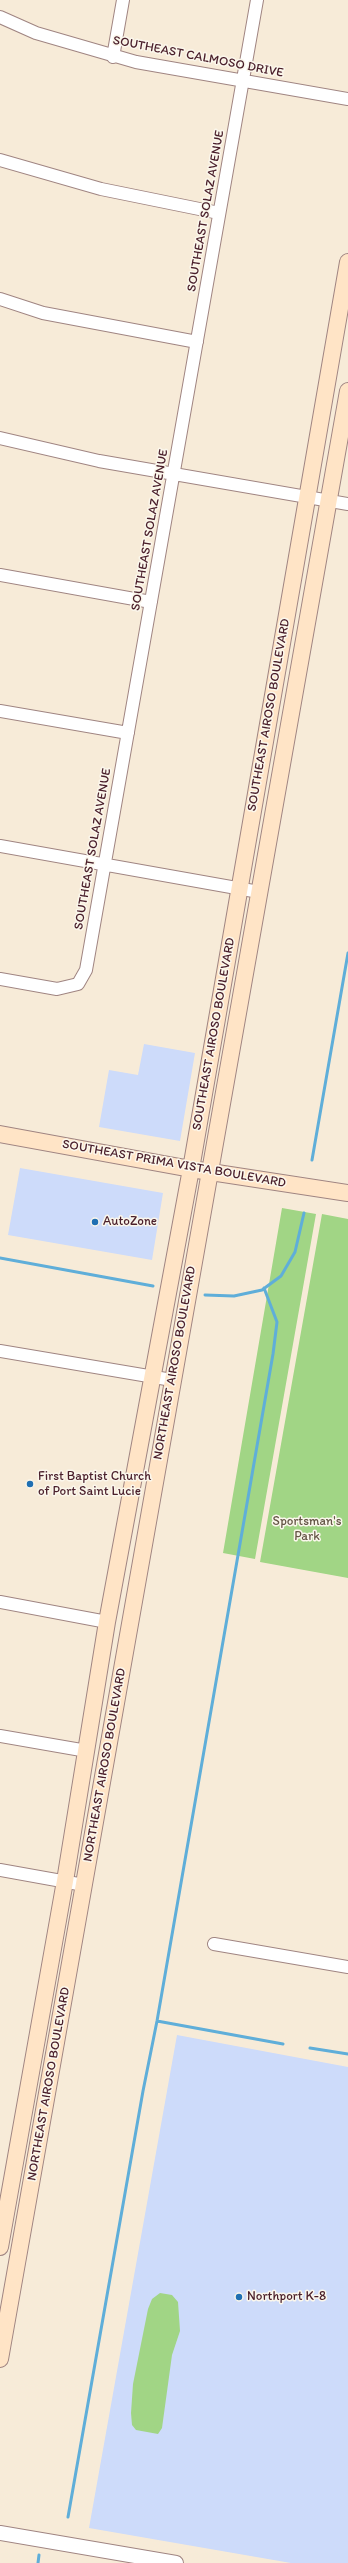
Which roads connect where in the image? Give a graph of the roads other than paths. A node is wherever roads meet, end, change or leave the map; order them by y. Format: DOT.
graph roads {
  1 [pos="123,0"];
  2 [pos="257,0"];
  3 [pos="0,17"];
  4 [pos="113,56"];
  5 [pos="243,81"];
  6 [pos="348,99"];
  7 [pos="0,160"];
  8 [pos="219,213"];
  9 [pos="348,262"];
  10 [pos="0,299"];
  11 [pos="344,310"];
  12 [pos="197,342"];
  13 [pos="348,391"];
  14 [pos="0,438"];
  15 [pos="174,475"];
  16 [pos="307,496"];
  17 [pos="329,500"];
  18 [pos="348,504"];
  19 [pos="0,575"];
  20 [pos="151,602"];
  21 [pos="273,689"];
  22 [pos="295,692"];
  23 [pos="0,711"];
  24 [pos="128,733"];
  25 [pos="0,846"];
  26 [pos="104,866"];
  27 [pos="238,887"];
  28 [pos="259,892"];
  29 [pos="0,979"];
  30 [pos="0,1134"];
  31 [pos="191,1168"];
  32 [pos="209,1172"];
  33 [pos="348,1194"];
  34 [pos="0,1351"];
  35 [pos="153,1377"];
  36 [pos="172,1380"];
  37 [pos="0,1602"];
  38 [pos="107,1622"];
  39 [pos="0,1736"];
  40 [pos="87,1751"];
  41 [pos="0,1870"];
  42 [pos="65,1881"];
  43 [pos="84,1885"];
  44 [pos="214,1944"];
  45 [pos="348,1967"];
  46 [pos="0,2247"];
  47 [pos="0,2359"];
  48 [pos="0,2533"];
  49 [pos="148,2561"];
  50 [pos="176,2563"];
  1 -- 4 [label="street"];
  2 -- 5 [label="street, SOUTHEAST SOLAZ AVENUE"];
  3 -- 4 [label="street, SOUTHEAST CALMOSO DRIVE"];
  4 -- 5 [label="street, SOUTHEAST CALMOSO DRIVE"];
  5 -- 6 [label="street, SOUTHEAST CALMOSO DRIVE"];
  5 -- 8 [label="street, SOUTHEAST SOLAZ AVENUE"];
  7 -- 8 [label="street"];
  8 -- 12 [label="street, SOUTHEAST SOLAZ AVENUE"];
  9 -- 11 [label="main road, SOUTHEAST AIROSO BOULEVARD"];
  10 -- 12 [label="street"];
  11 -- 16 [label="main road, SOUTHEAST AIROSO BOULEVARD"];
  12 -- 15 [label="street, SOUTHEAST SOLAZ AVENUE"];
  13 -- 17 [label="main road, SOUTHEAST AIROSO BOULEVARD"];
  14 -- 15 [label="street"];
  15 -- 16 [label="street"];
  15 -- 20 [label="street, SOUTHEAST SOLAZ AVENUE"];
  16 -- 17 [label="street"];
  16 -- 21 [label="main road, SOUTHEAST AIROSO BOULEVARD"];
  17 -- 18 [label="street"];
  17 -- 22 [label="main road, SOUTHEAST AIROSO BOULEVARD"];
  19 -- 20 [label="street"];
  20 -- 24 [label="street, SOUTHEAST SOLAZ AVENUE"];
  21 -- 22 [label="main road"];
  21 -- 27 [label="main road, SOUTHEAST AIROSO BOULEVARD"];
  22 -- 28 [label="main road, SOUTHEAST AIROSO BOULEVARD"];
  23 -- 24 [label="street"];
  24 -- 26 [label="street, SOUTHEAST SOLAZ AVENUE"];
  25 -- 26 [label="street"];
  26 -- 27 [label="street"];
  26 -- 29 [label="street, SOUTHEAST SOLAZ AVENUE"];
  27 -- 28 [label="street"];
  27 -- 31 [label="main road, SOUTHEAST AIROSO BOULEVARD"];
  28 -- 32 [label="main road, SOUTHEAST AIROSO BOULEVARD"];
  30 -- 31 [label="main road, SOUTHEAST PRIMA VISTA BOULEVARD"];
  31 -- 32 [label="main road, SOUTHEAST PRIMA VISTA BOULEVARD"];
  31 -- 35 [label="main road, NORTHEAST AIROSO BOULEVARD"];
  32 -- 33 [label="main road, SOUTHEAST PRIMA VISTA BOULEVARD"];
  32 -- 36 [label="main road, NORTHEAST AIROSO BOULEVARD"];
  34 -- 35 [label="street"];
  35 -- 36 [label="street"];
  35 -- 38 [label="main road, NORTHEAST AIROSO BOULEVARD"];
  36 -- 43 [label="main road, NORTHEAST AIROSO BOULEVARD"];
  37 -- 38 [label="street"];
  38 -- 40 [label="main road, NORTHEAST AIROSO BOULEVARD"];
  39 -- 40 [label="street"];
  40 -- 42 [label="main road, NORTHEAST AIROSO BOULEVARD"];
  41 -- 42 [label="street"];
  42 -- 43 [label="street"];
  42 -- 46 [label="main road, NORTHEAST AIROSO BOULEVARD"];
  43 -- 47 [label="main road, NORTHEAST AIROSO BOULEVARD"];
  44 -- 45 [label="street"];
  48 -- 49 [label="street"];
  49 -- 50 [label="street"];
}
